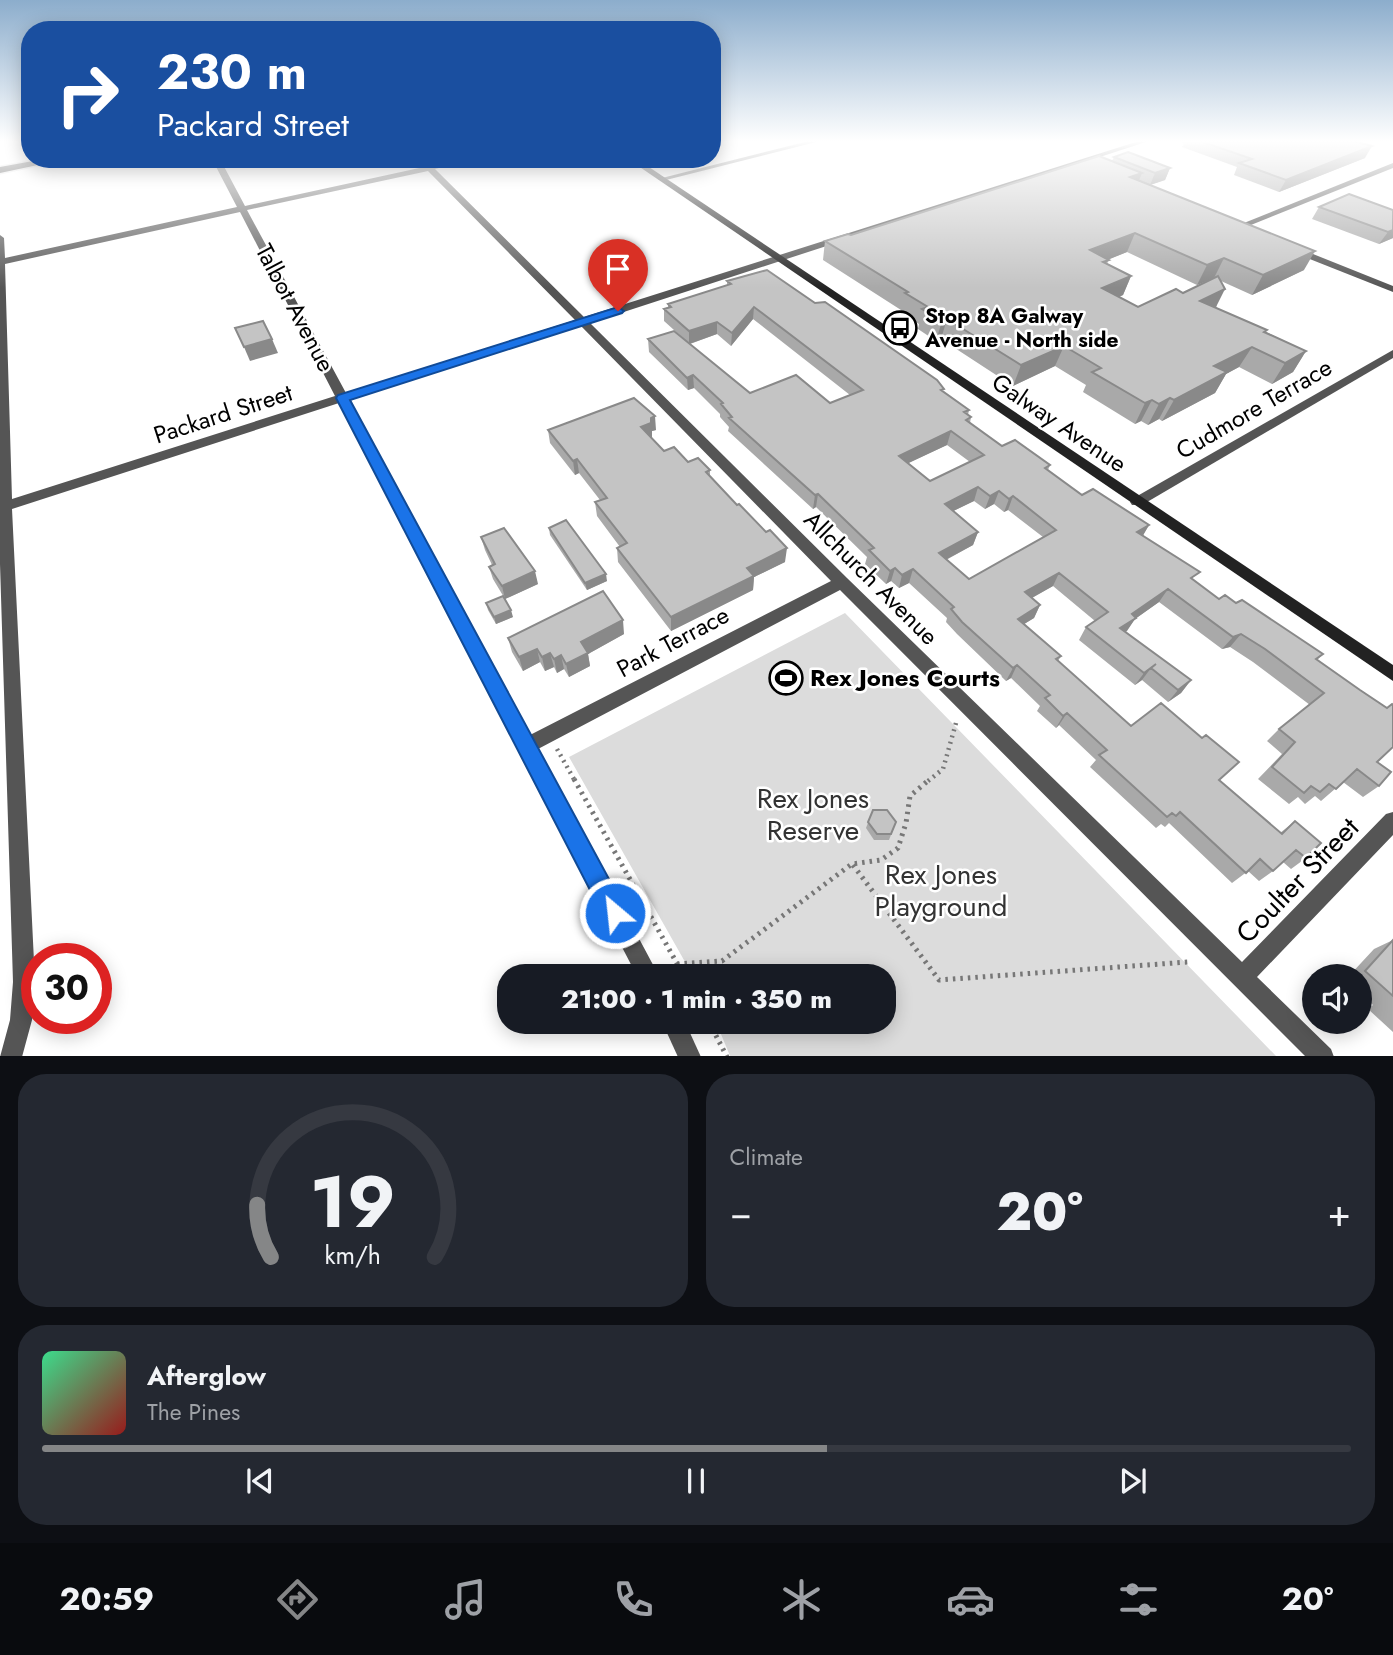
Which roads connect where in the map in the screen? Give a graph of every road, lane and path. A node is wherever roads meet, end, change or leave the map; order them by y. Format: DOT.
graph roads {
  1 [pos="232,190"];
  2 [pos="318,190"];
  3 [pos="451,190"];
  4 [pos="679,190"];
  5 [pos="987,190"];
  6 [pos="1330,190"];
  7 [pos="242,209"];
  8 [pos="1226,222"];
  9 [pos="1238,227"];
  10 [pos="1251,232"];
  11 [pos="0,238"];
  12 [pos="1290,247"];
  13 [pos="778,258"];
  14 [pos="1,262"];
  15 [pos="1393,289"];
  16 [pos="583,322"];
  17 [pos="1393,353"];
  18 [pos="342,398"];
  19 [pos="1137,502"];
  20 [pos="2,507"];
  21 [pos="842,582"];
  22 [pos="1393,674"];
  23 [pos="956,723"];
  24 [pos="550,734"];
  25 [pos="526,746"];
  26 [pos="1393,821"];
  27 [pos="852,864"];
  28 [pos="1188,962"];
  29 [pos="643,964"];
  30 [pos="677,964"];
  31 [pos="1242,977"];
  32 [pos="679,1034"];
  33 [pos="715,1034"];
  34 [pos="10,1056"];
  35 [pos="690,1056"];
  36 [pos="727,1056"];
  37 [pos="1323,1056"];
  1 -- 7 [label="street, Talbot Avenue"];
  2 -- 7 [label="street"];
  3 -- 16 [label="street, Allchurch Avenue"];
  4 -- 13 [label="street, Galway Avenue"];
  5 -- 13 [label="street, Packard Street"];
  6 -- 9 [label="street"];
  7 -- 14 [label="street"];
  7 -- 18 [label="street, Talbot Avenue"];
  8 -- 9 [label="street"];
  9 -- 10 [label="street"];
  11 -- 14 [label="street"];
  12 -- 15 [label="street"];
  13 -- 16 [label="street, Packard Street"];
  13 -- 19 [label="street, Galway Avenue"];
  14 -- 20 [label="street"];
  16 -- 18 [label="street, Packard Street"];
  16 -- 21 [label="street, Allchurch Avenue"];
  17 -- 19 [label="street, Cudmore Terrace"];
  18 -- 20 [label="street, Packard Street"];
  18 -- 25 [label="street, Talbot Avenue"];
  19 -- 22 [label="street, Galway Avenue"];
  20 -- 34 [label="street"];
  21 -- 24 [label="street, Park Terrace"];
  21 -- 31 [label="street, Allchurch Avenue"];
  23 -- 27 [label="path"];
  24 -- 25 [label="street, Park Terrace"];
  24 -- 30 [label="path"];
  25 -- 29 [label="street, Talbot Avenue"];
  26 -- 31 [label="street, Coulter Street"];
  27 -- 28 [label="path"];
  27 -- 30 [label="path"];
  31 -- 37 [label="street, Allchurch Avenue"];
  32 -- 35 [label="street"];
  33 -- 36 [label="path"];
}
